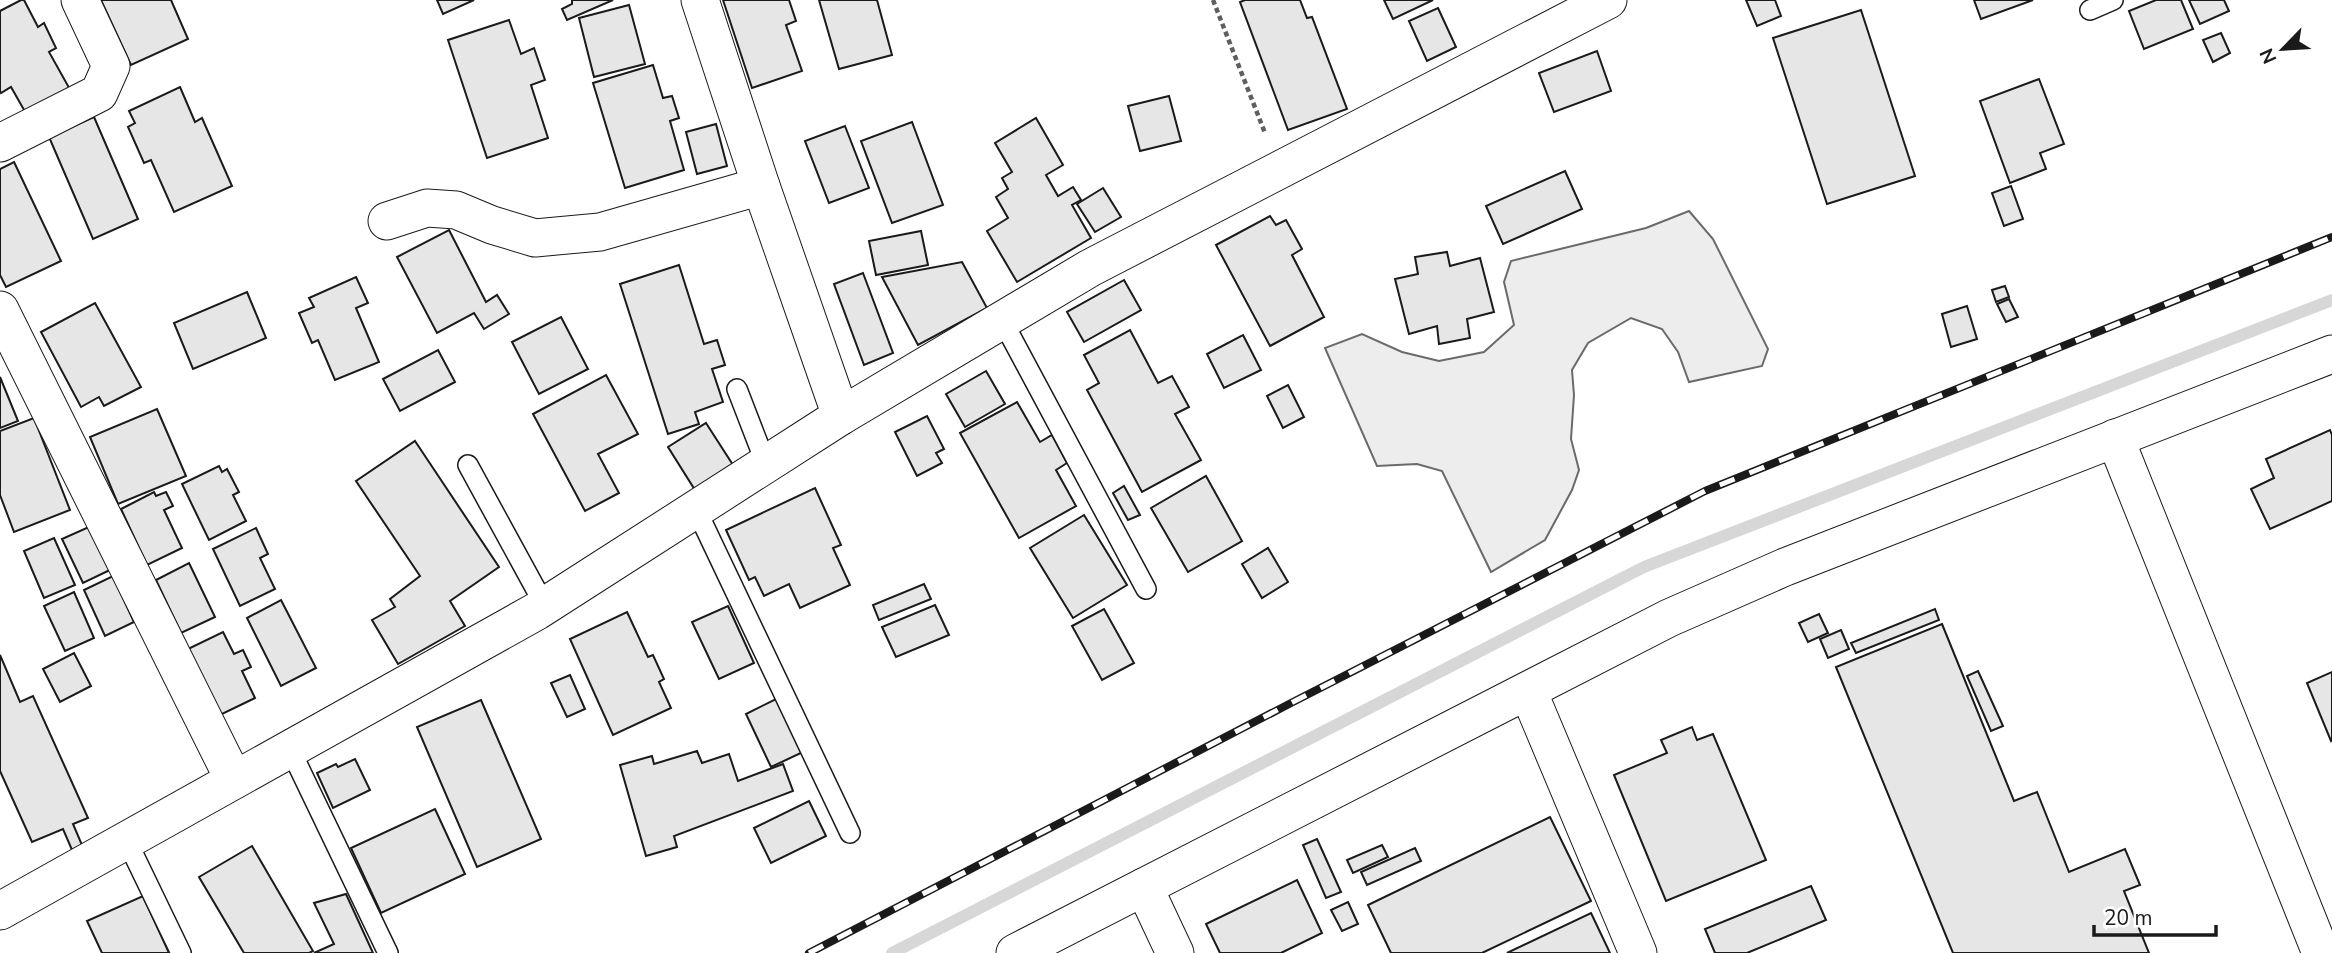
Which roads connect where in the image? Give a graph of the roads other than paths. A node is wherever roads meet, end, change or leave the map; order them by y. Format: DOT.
graph roads {
  1 [pos="80,0"];
  2 [pos="700,0"];
  3 [pos="1608,0"];
  4 [pos="2113,0"];
  5 [pos="2090,10"];
  6 [pos="0,143"];
  7 [pos="761,186"];
  8 [pos="387,221"];
  9 [pos="0,310"];
  10 [pos="1002,320"];
  11 [pos="2332,354"];
  12 [pos="737,389"];
  13 [pos="841,416"];
  14 [pos="2115,438"];
  15 [pos="766,464"];
  16 [pos="468,465"];
  17 [pos="695,509"];
  18 [pos="1146,589"];
  19 [pos="545,606"];
  20 [pos="1528,691"];
  21 [pos="290,749"];
  22 [pos="234,780"];
  23 [pos="849,833"];
  24 [pos="127,841"];
  25 [pos="1144,887"];
  26 [pos="0,911"];
  27 [pos="181,953"];
  28 [pos="388,953"];
  29 [pos="1015,953"];
  30 [pos="1175,953"];
  31 [pos="1638,953"];
  32 [pos="2321,953"];
  1 -- 6 [label="street"];
  2 -- 7 [label="street"];
  3 -- 10 [label="street"];
  4 -- 5 [label="lane"];
  7 -- 8 [label="street"];
  7 -- 13 [label="street"];
  9 -- 22 [label="street"];
  10 -- 13 [label="street"];
  10 -- 18 [label="lane"];
  11 -- 14 [label="street"];
  12 -- 15 [label="lane"];
  13 -- 15 [label="street"];
  14 -- 20 [label="street"];
  14 -- 32 [label="street"];
  15 -- 17 [label="street"];
  16 -- 19 [label="lane"];
  17 -- 19 [label="street"];
  17 -- 23 [label="lane"];
  19 -- 21 [label="street"];
  20 -- 25 [label="street"];
  20 -- 31 [label="street"];
  21 -- 22 [label="street"];
  21 -- 28 [label="lane"];
  22 -- 24 [label="street"];
  24 -- 26 [label="street"];
  24 -- 27 [label="lane"];
  25 -- 29 [label="street"];
  25 -- 30 [label="street"];
}
